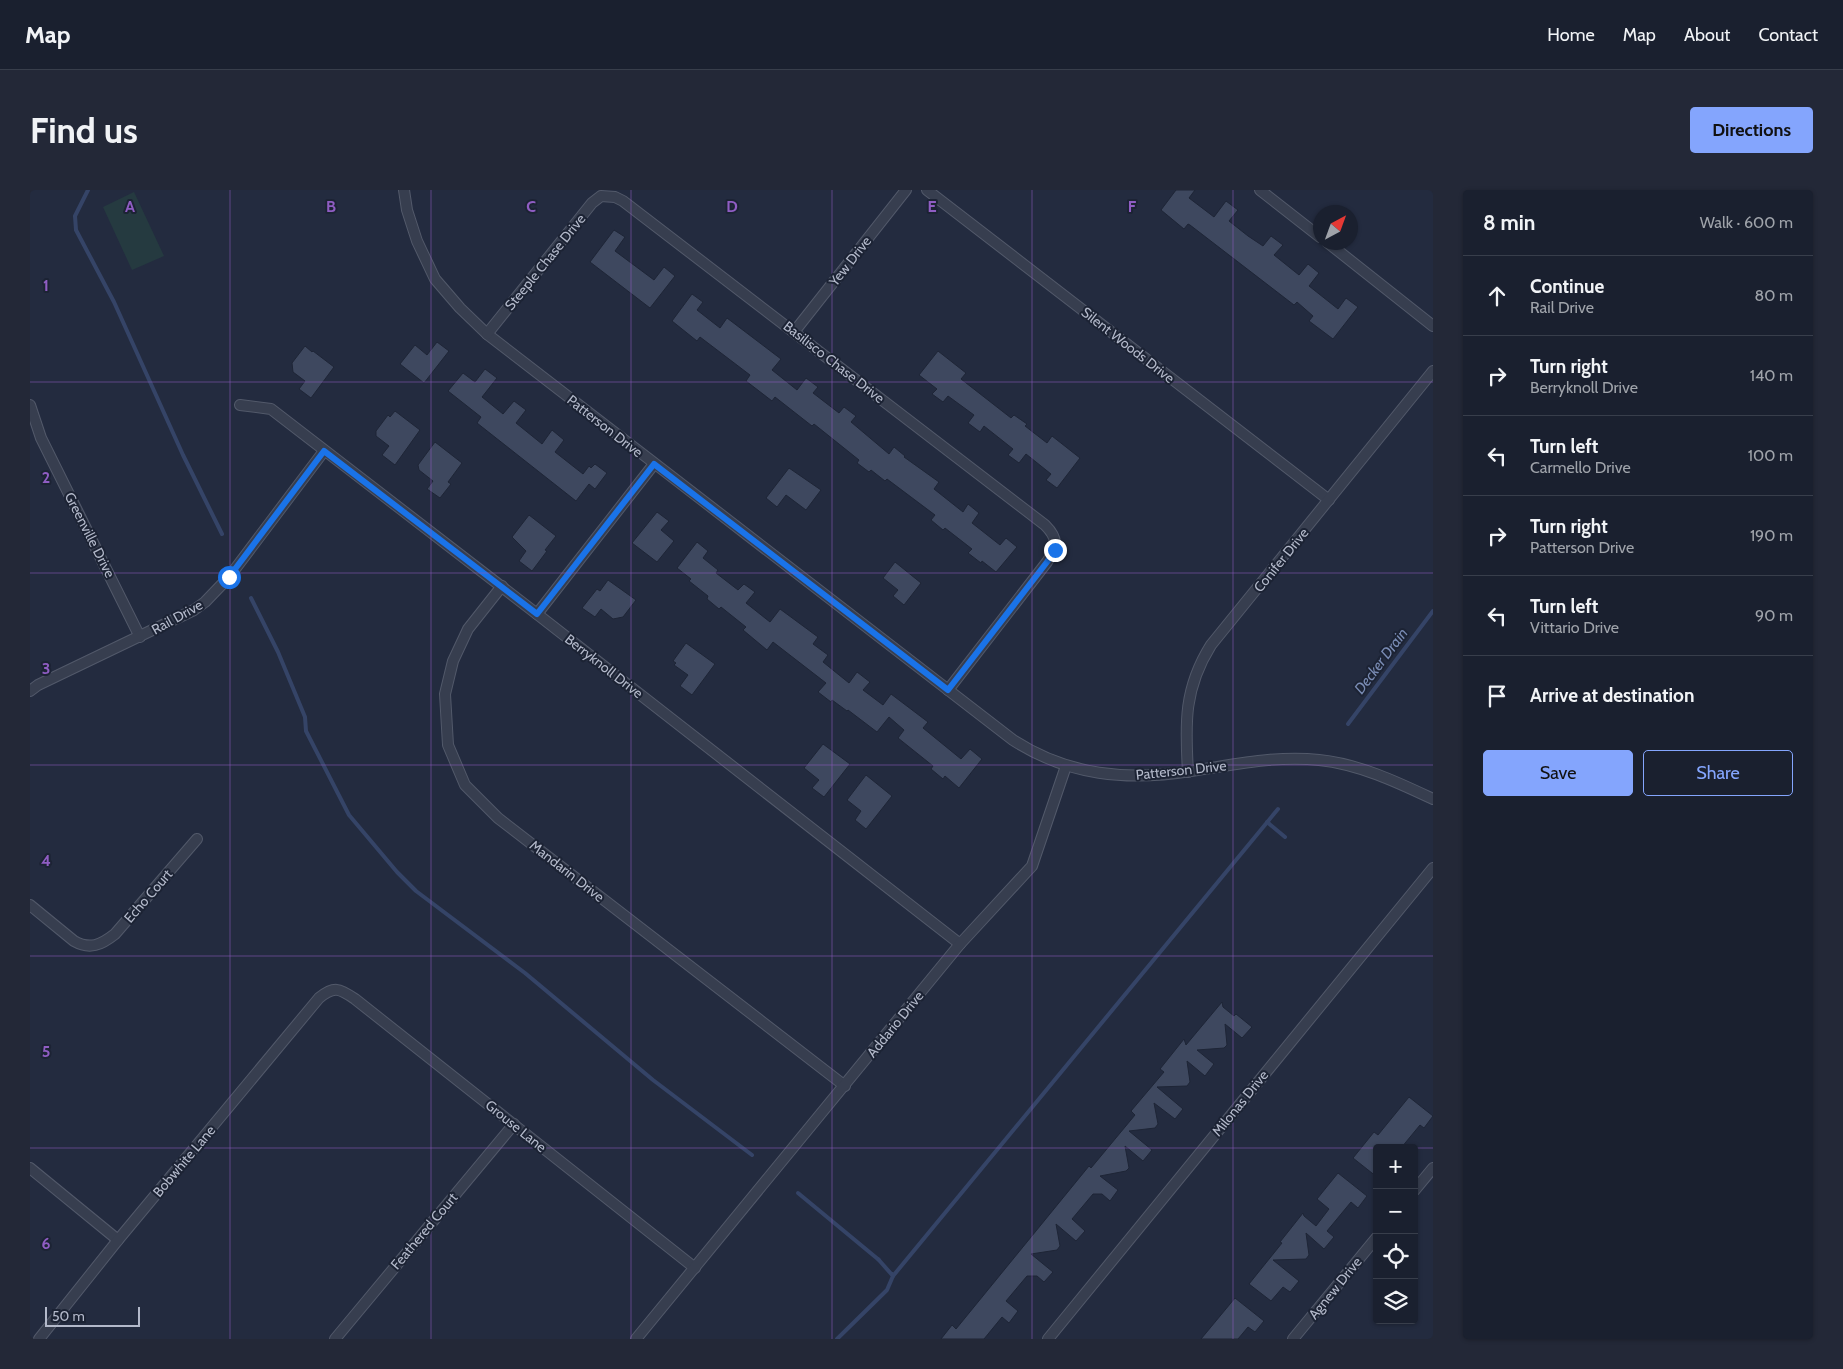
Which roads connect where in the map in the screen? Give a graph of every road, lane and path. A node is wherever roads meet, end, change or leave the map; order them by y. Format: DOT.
graph roads {
  1 [pos="404,190"];
  2 [pos="906,190"];
  3 [pos="928,190"];
  4 [pos="1260,190"];
  5 [pos="606,195"];
  6 [pos="1313,232"];
  7 [pos="1337,250"];
  8 [pos="1433,326"];
  9 [pos="794,332"];
  10 [pos="487,334"];
  11 [pos="1433,371"];
  12 [pos="30,404"];
  13 [pos="240,405"];
  14 [pos="324,451"];
  15 [pos="654,464"];
  16 [pos="1329,500"];
  17 [pos="502,586"];
  18 [pos="537,614"];
  19 [pos="140,637"];
  20 [pos="948,690"];
  21 [pos="30,691"];
  22 [pos="1066,766"];
  23 [pos="1188,772"];
  24 [pos="1433,799"];
  25 [pos="197,839"];
  26 [pos="1433,868"];
  27 [pos="30,904"];
  28 [pos="960,944"];
  29 [pos="334,989"];
  30 [pos="845,1086"];
  31 [pos="514,1124"];
  32 [pos="30,1168"];
  33 [pos="1433,1168"];
  34 [pos="1416,1189"];
  35 [pos="118,1240"];
  36 [pos="1373,1242"];
  37 [pos="696,1268"];
  38 [pos="39,1339"];
  39 [pos="335,1339"];
  40 [pos="636,1339"];
  41 [pos="1048,1339"];
  42 [pos="1293,1339"];
  1 -- 10 [label="street, Patterson Drive"];
  2 -- 9 [label="street, Yew Drive"];
  3 -- 16 [label="street, Silent Woods Drive"];
  4 -- 6 [label="street"];
  5 -- 9 [label="street, Basilisco Chase Drive"];
  5 -- 10 [label="street, Steeple Chase Drive"];
  7 -- 8 [label="street"];
  9 -- 20 [label="street, Basilisco Chase Drive"];
  10 -- 15 [label="street, Patterson Drive"];
  11 -- 16 [label="street, Conifer Drive"];
  12 -- 19 [label="street, Greenville Drive"];
  13 -- 14 [label="street, Berryknoll Drive"];
  14 -- 17 [label="street, Berryknoll Drive"];
  14 -- 19 [label="street, Rail Drive"];
  15 -- 18 [label="street"];
  15 -- 20 [label="street, Patterson Drive"];
  16 -- 23 [label="street, Conifer Drive"];
  17 -- 18 [label="street, Berryknoll Drive"];
  17 -- 30 [label="street, Mandarin Drive"];
  18 -- 28 [label="street, Berryknoll Drive"];
  19 -- 21 [label="street, Rail Drive"];
  20 -- 22 [label="street, Patterson Drive"];
  22 -- 23 [label="street, Patterson Drive"];
  22 -- 28 [label="street, Addario Drive"];
  23 -- 24 [label="street, Patterson Drive"];
  25 -- 27 [label="street, Echo Court"];
  26 -- 41 [label="street, Milonas Drive"];
  28 -- 30 [label="street, Addario Drive"];
  29 -- 31 [label="street, Grouse Lane"];
  29 -- 35 [label="street, Bobwhite Lane"];
  30 -- 37 [label="street, Addario Drive"];
  31 -- 37 [label="street, Grouse Lane"];
  31 -- 39 [label="street, Feathered Court"];
  32 -- 35 [label="street"];
  33 -- 34 [label="street"];
  35 -- 38 [label="street, Bobwhite Lane"];
  36 -- 42 [label="street, Agnew Drive"];
  37 -- 40 [label="street, Addario Drive"];
}
